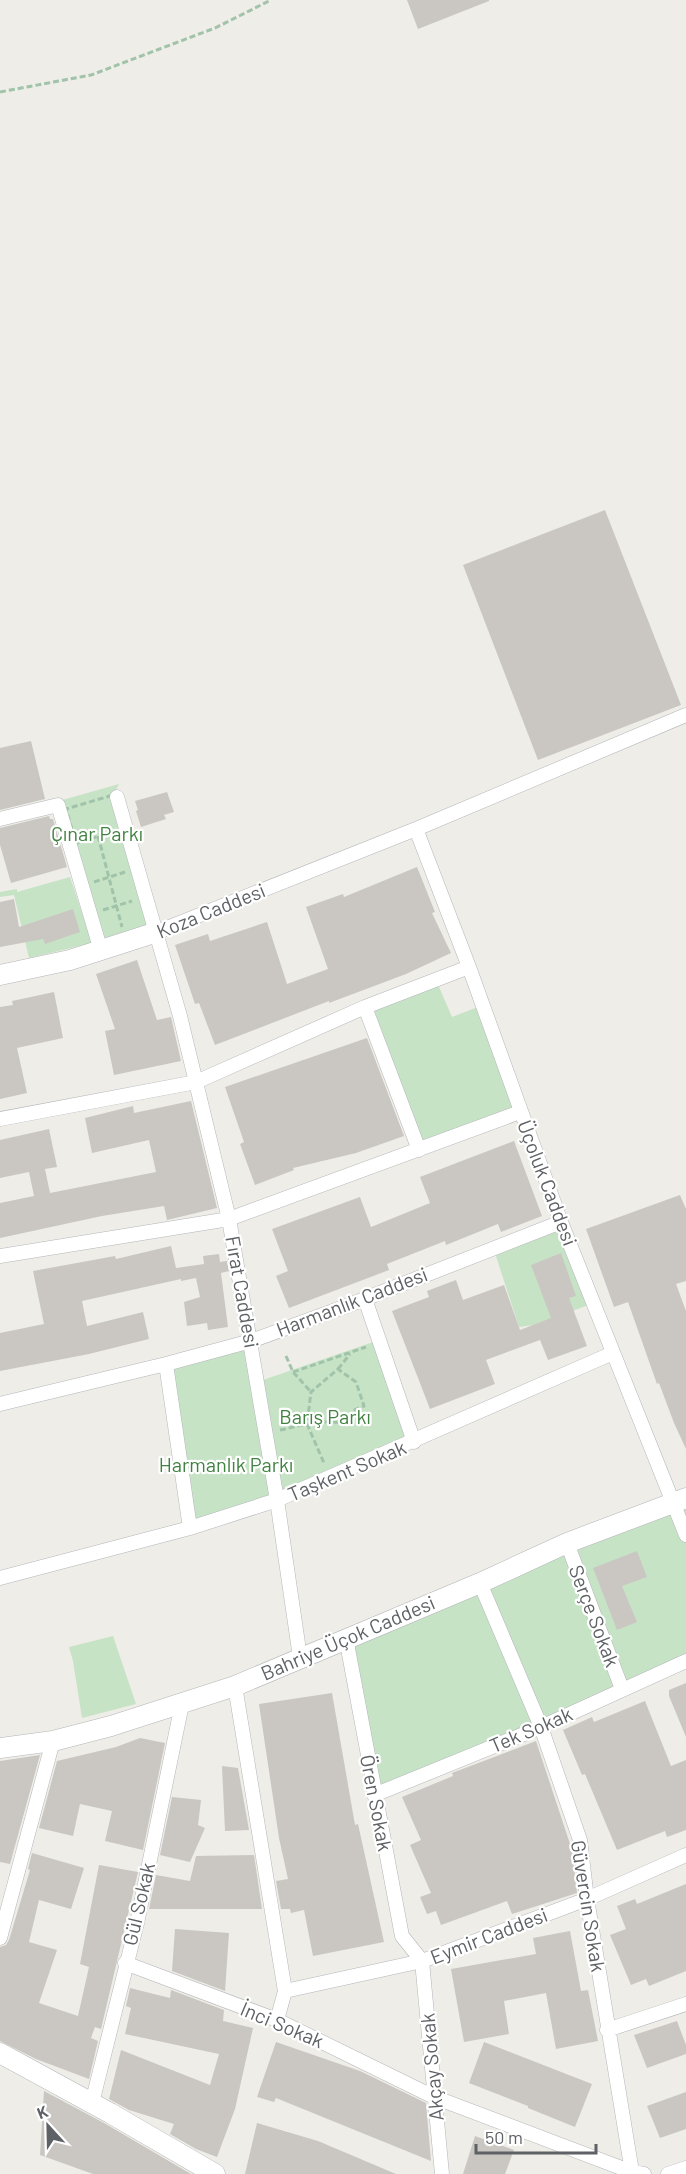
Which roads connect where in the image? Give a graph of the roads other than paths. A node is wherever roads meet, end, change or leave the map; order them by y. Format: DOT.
graph roads {
  1 [pos="686,715"];
  2 [pos="117,797"];
  3 [pos="0,819"];
  4 [pos="416,829"];
  5 [pos="157,932"];
  6 [pos="101,951"];
  7 [pos="469,967"];
  8 [pos="0,975"];
  9 [pos="365,1007"];
  10 [pos="196,1082"];
  11 [pos="520,1112"];
  12 [pos="0,1119"];
  13 [pos="419,1150"];
  14 [pos="230,1219"];
  15 [pos="561,1222"];
  16 [pos="0,1256"];
  17 [pos="365,1299"];
  18 [pos="251,1341"];
  19 [pos="614,1353"];
  20 [pos="166,1364"];
  21 [pos="0,1404"];
  22 [pos="414,1442"];
  23 [pos="277,1500"];
  24 [pos="680,1501"];
  25 [pos="190,1528"];
  26 [pos="686,1535"];
  27 [pos="567,1543"];
  28 [pos="0,1578"];
  29 [pos="480,1583"];
  30 [pos="346,1638"];
  31 [pos="300,1657"];
  32 [pos="686,1661"];
  33 [pos="235,1686"];
  34 [pos="622,1689"];
  35 [pos="182,1704"];
  36 [pos="541,1727"];
  37 [pos="53,1741"];
  38 [pos="0,1748"];
  39 [pos="374,1795"];
  40 [pos="686,1855"];
  41 [pos="587,1899"];
  42 [pos="0,1938"];
  43 [pos="422,1961"];
  44 [pos="125,1963"];
  45 [pos="285,1991"];
  46 [pos="686,2004"];
  47 [pos="277,2020"];
  48 [pos="607,2030"];
  49 [pos="0,2053"];
  50 [pos="434,2097"];
  51 [pos="92,2103"];
  52 [pos="686,2168"];
  53 [pos="638,2173"];
  54 [pos="214,2174"];
  55 [pos="442,2174"];
  56 [pos="668,2174"];
  1 -- 4 [label="street, Koza Caddesi"];
  2 -- 5 [label="street, Fırat Caddesi"];
  3 -- 6 [label="street"];
  4 -- 5 [label="street, Koza Caddesi"];
  4 -- 7 [label="street, Üçoluk Caddesi"];
  5 -- 6 [label="main road, Koza Caddesi"];
  5 -- 10 [label="street, Fırat Caddesi"];
  6 -- 8 [label="main road, Koza Caddesi"];
  7 -- 9 [label="street"];
  7 -- 11 [label="street, Üçoluk Caddesi"];
  9 -- 10 [label="street"];
  9 -- 13 [label="street"];
  10 -- 12 [label="street"];
  10 -- 14 [label="street, Fırat Caddesi"];
  11 -- 13 [label="street"];
  11 -- 15 [label="street, Üçoluk Caddesi"];
  13 -- 14 [label="street"];
  14 -- 16 [label="street"];
  14 -- 18 [label="street, Fırat Caddesi"];
  15 -- 17 [label="street, Harmanlık Caddesi"];
  15 -- 19 [label="street, Üçoluk Caddesi"];
  17 -- 18 [label="street, Harmanlık Caddesi"];
  17 -- 22 [label="street"];
  18 -- 20 [label="street, Harmanlık Caddesi"];
  18 -- 23 [label="street, Fırat Caddesi"];
  19 -- 22 [label="street, Taşkent Sokak"];
  19 -- 24 [label="street, Üçoluk Caddesi"];
  20 -- 21 [label="street, Harmanlık Caddesi"];
  20 -- 25 [label="street"];
  22 -- 23 [label="street, Taşkent Sokak"];
  23 -- 25 [label="street, Taşkent Sokak"];
  23 -- 31 [label="street, Fırat Caddesi"];
  24 -- 26 [label="street, Üçoluk Caddesi"];
  24 -- 27 [label="main road, Bahriye Üçok Caddesi"];
  25 -- 28 [label="street, Taşkent Sokak"];
  27 -- 29 [label="main road, Bahriye Üçok Caddesi"];
  27 -- 34 [label="street, Serçe Sokak"];
  29 -- 30 [label="main road, Bahriye Üçok Caddesi"];
  29 -- 36 [label="street, Güvercin Sokak"];
  30 -- 31 [label="main road, Bahriye Üçok Caddesi"];
  30 -- 39 [label="street, Ören Sokak"];
  31 -- 33 [label="main road, Bahriye Üçok Caddesi"];
  32 -- 34 [label="street, Tek Sokak"];
  33 -- 35 [label="main road, Bahriye Üçok Caddesi"];
  33 -- 45 [label="street"];
  34 -- 36 [label="street, Tek Sokak"];
  35 -- 37 [label="main road, Bahriye Üçok Caddesi"];
  35 -- 44 [label="street, Gül Sokak"];
  36 -- 39 [label="street, Tek Sokak"];
  36 -- 41 [label="street, Güvercin Sokak"];
  37 -- 38 [label="main road, Bahriye Üçok Caddesi"];
  37 -- 42 [label="street"];
  39 -- 43 [label="street, Ören Sokak"];
  40 -- 41 [label="street, Eymir Caddesi"];
  41 -- 43 [label="street, Eymir Caddesi"];
  41 -- 48 [label="street, Güvercin Sokak"];
  43 -- 45 [label="street, Eymir Caddesi"];
  43 -- 50 [label="street, Akçay Sokak"];
  44 -- 47 [label="street, İnci Sokak"];
  44 -- 51 [label="street, Gül Sokak"];
  45 -- 47 [label="street"];
  46 -- 48 [label="street"];
  47 -- 50 [label="street, İnci Sokak"];
  48 -- 53 [label="street, Güvercin Sokak"];
  49 -- 51 [label="main road"];
  50 -- 53 [label="street, İnci Sokak"];
  50 -- 55 [label="street, Akçay Sokak"];
  51 -- 54 [label="main road"];
  52 -- 56 [label="street"];
}
